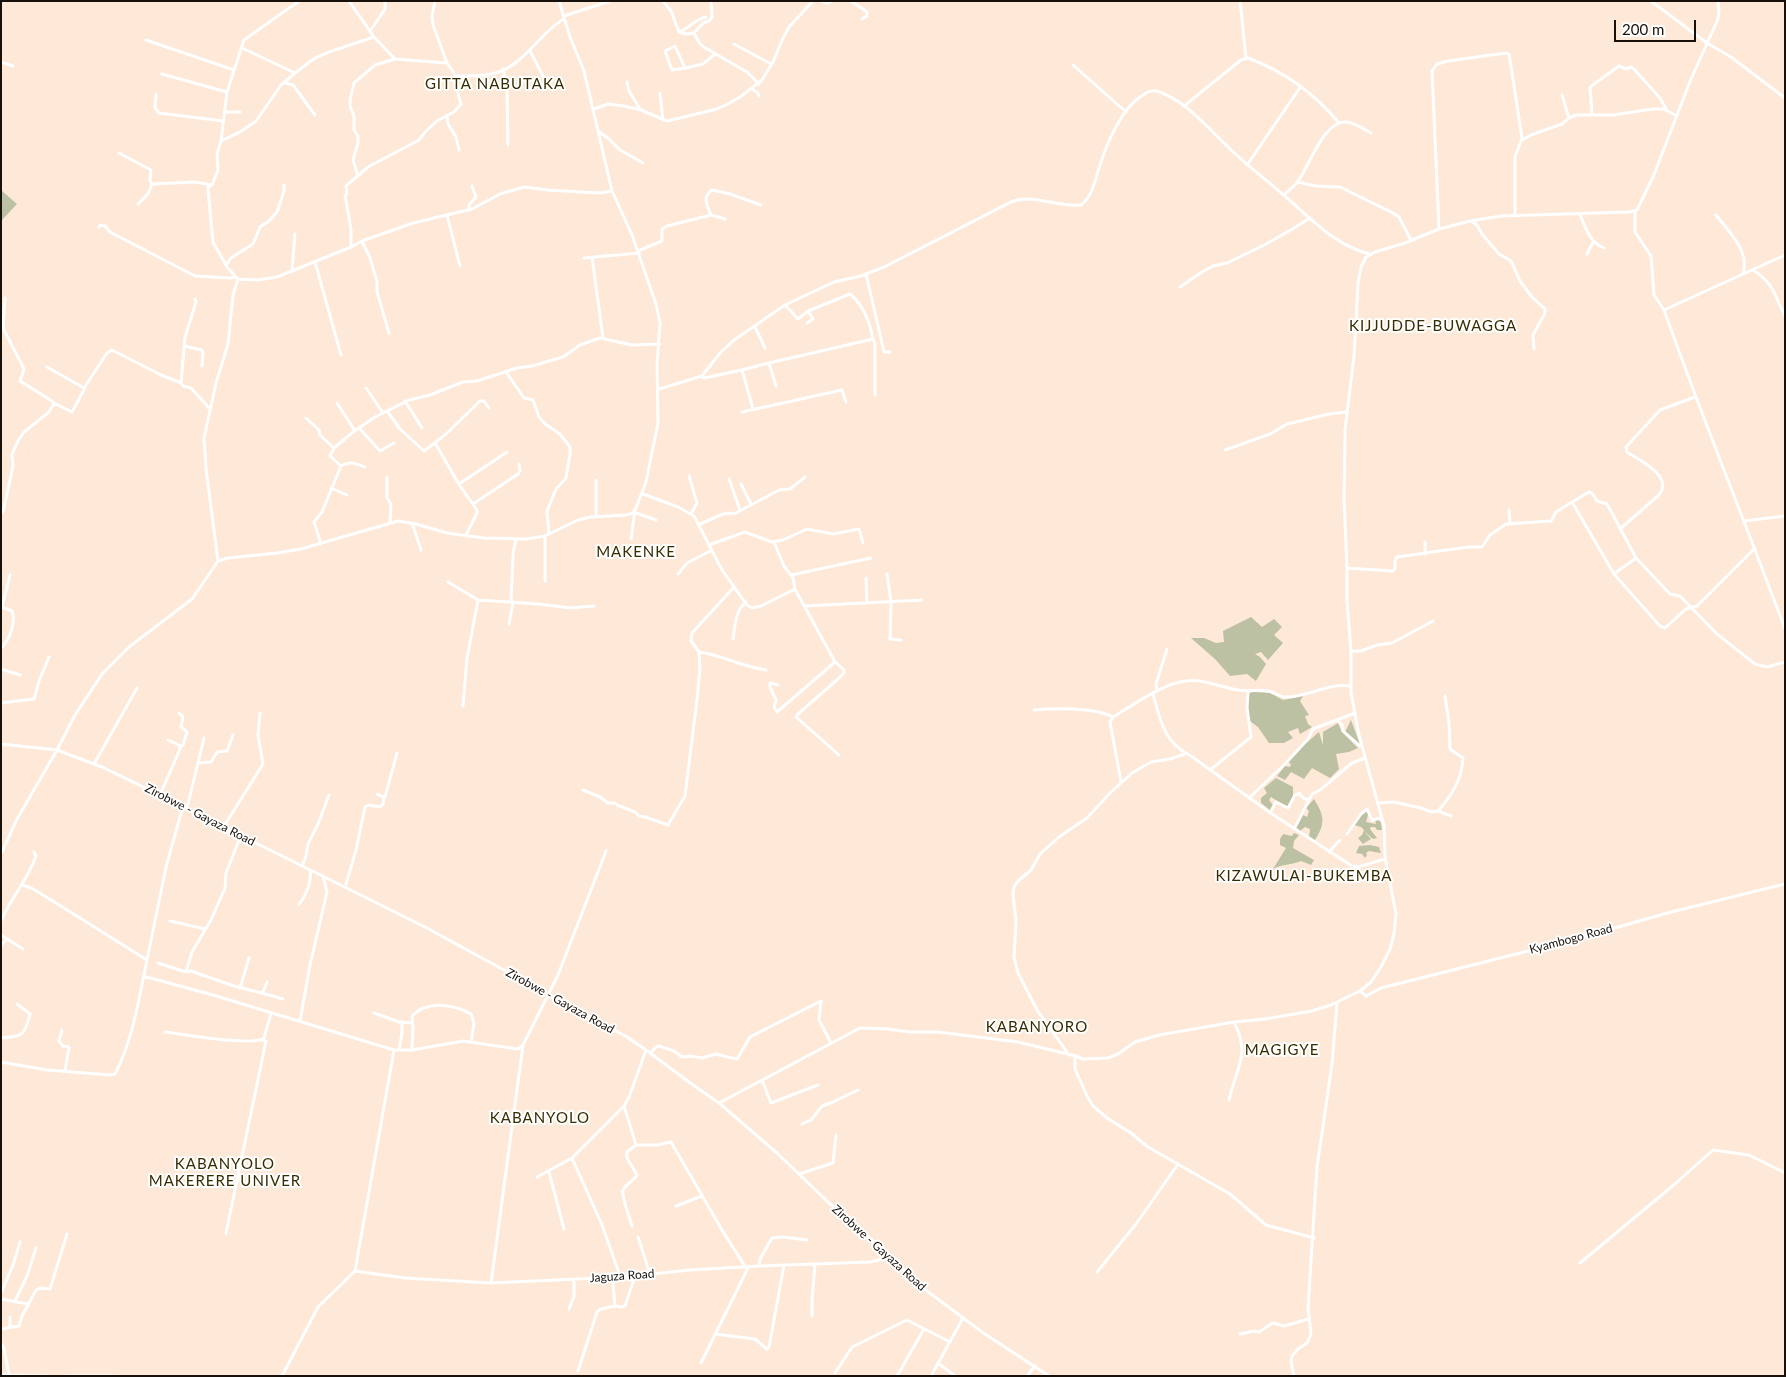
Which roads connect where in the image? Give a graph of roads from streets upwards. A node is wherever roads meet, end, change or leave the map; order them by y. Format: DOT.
graph roads {
  1 [pos="299,1"];
  2 [pos="349,1"];
  3 [pos="385,1"];
  4 [pos="435,1"];
  5 [pos="559,1"];
  6 [pos="610,1"];
  7 [pos="663,1"];
  8 [pos="711,1"];
  9 [pos="813,1"];
  10 [pos="820,1"];
  11 [pos="832,1"];
  12 [pos="851,1"];
  13 [pos="1240,1"];
  14 [pos="1651,1"];
  15 [pos="1718,1"];
  16 [pos="711,8"];
  17 [pos="564,17"];
  18 [pos="706,18"];
  19 [pos="862,19"];
  20 [pos="703,23"];
  21 [pos="370,31"];
  22 [pos="679,32"];
  23 [pos="694,33"];
  24 [pos="374,37"];
  25 [pos="146,40"];
  26 [pos="1707,43"];
  27 [pos="734,44"];
  28 [pos="242,48"];
  29 [pos="530,50"];
  30 [pos="716,54"];
  31 [pos="1246,58"];
  32 [pos="395,59"];
  33 [pos="1,62"];
  34 [pos="446,63"];
  35 [pos="772,64"];
  36 [pos="1073,65"];
  37 [pos="13,66"];
  38 [pos="686,68"];
  39 [pos="503,69"];
  40 [pos="234,70"];
  41 [pos="295,73"];
  42 [pos="162,74"];
  43 [pos="456,76"];
  44 [pos="543,76"];
  45 [pos="626,82"];
  46 [pos="285,83"];
  47 [pos="759,84"];
  48 [pos="1302,86"];
  49 [pos="751,89"];
  50 [pos="227,92"];
  51 [pos="660,93"];
  52 [pos="156,94"];
  53 [pos="1562,95"];
  54 [pos="759,96"];
  55 [pos="1785,98"];
  56 [pos="1184,106"];
  57 [pos="594,108"];
  58 [pos="640,110"];
  59 [pos="1666,110"];
  60 [pos="225,112"];
  61 [pos="240,112"];
  62 [pos="1126,112"];
  63 [pos="315,115"];
  64 [pos="1592,115"];
  65 [pos="447,116"];
  66 [pos="1677,116"];
  67 [pos="1569,118"];
  68 [pos="662,120"];
  69 [pos="223,121"];
  70 [pos="1339,123"];
  71 [pos="598,131"];
  72 [pos="1371,133"];
  73 [pos="1522,140"];
  74 [pos="221,141"];
  75 [pos="508,145"];
  76 [pos="459,150"];
  77 [pos="119,153"];
  78 [pos="643,163"];
  79 [pos="1247,165"];
  80 [pos="358,176"];
  81 [pos="1298,182"];
  82 [pos="152,184"];
  83 [pos="212,185"];
  84 [pos="284,185"];
  85 [pos="472,186"];
  86 [pos="612,191"];
  87 [pos="1284,195"];
  88 [pos="138,204"];
  89 [pos="761,205"];
  90 [pos="469,210"];
  91 [pos="1635,211"];
  92 [pos="447,214"];
  93 [pos="711,215"];
  94 [pos="1580,215"];
  95 [pos="1716,215"];
  96 [pos="1515,216"];
  97 [pos="1310,218"];
  98 [pos="725,219"];
  99 [pos="1470,221"];
  100 [pos="99,226"];
  101 [pos="1439,229"];
  102 [pos="295,234"];
  103 [pos="1411,240"];
  104 [pos="362,241"];
  105 [pos="1593,242"];
  106 [pos="351,248"];
  107 [pos="1604,248"];
  108 [pos="638,252"];
  109 [pos="1359,252"];
  110 [pos="1370,254"];
  111 [pos="1587,254"];
  112 [pos="1785,254"];
  113 [pos="592,257"];
  114 [pos="584,258"];
  115 [pos="1364,260"];
  116 [pos="314,262"];
  117 [pos="226,264"];
  118 [pos="460,266"];
  119 [pos="292,270"];
  120 [pos="1753,270"];
  121 [pos="866,274"];
  122 [pos="1743,275"];
  123 [pos="237,278"];
  124 [pos="1180,287"];
  125 [pos="5,298"];
  126 [pos="196,299"];
  127 [pos="785,305"];
  128 [pos="1664,310"];
  129 [pos="808,311"];
  130 [pos="1785,316"];
  131 [pos="807,323"];
  132 [pos="755,327"];
  133 [pos="389,333"];
  134 [pos="603,338"];
  135 [pos="873,339"];
  136 [pos="660,344"];
  137 [pos="184,346"];
  138 [pos="765,348"];
  139 [pos="1534,349"];
  140 [pos="890,352"];
  141 [pos="341,355"];
  142 [pos="769,364"];
  143 [pos="202,366"];
  144 [pos="47,367"];
  145 [pos="742,370"];
  146 [pos="506,372"];
  147 [pos="702,376"];
  148 [pos="181,383"];
  149 [pos="776,386"];
  150 [pos="85,388"];
  151 [pos="366,388"];
  152 [pos="658,389"];
  153 [pos="875,395"];
  154 [pos="1695,397"];
  155 [pos="405,401"];
  156 [pos="53,402"];
  157 [pos="846,402"];
  158 [pos="338,403"];
  159 [pos="489,408"];
  160 [pos="210,409"];
  161 [pos="753,409"];
  162 [pos="387,411"];
  163 [pos="742,412"];
  164 [pos="1347,412"];
  165 [pos="383,413"];
  166 [pos="306,418"];
  167 [pos="422,428"];
  168 [pos="357,429"];
  169 [pos="394,443"];
  170 [pos="435,443"];
  171 [pos="334,448"];
  172 [pos="1225,450"];
  173 [pos="507,452"];
  174 [pos="519,464"];
  175 [pos="341,466"];
  176 [pos="365,467"];
  177 [pos="689,476"];
  178 [pos="387,477"];
  179 [pos="804,477"];
  180 [pos="596,480"];
  181 [pos="729,480"];
  182 [pos="459,484"];
  183 [pos="741,484"];
  184 [pos="331,488"];
  185 [pos="643,494"];
  186 [pos="347,495"];
  187 [pos="1572,502"];
  188 [pos="473,504"];
  189 [pos="751,504"];
  190 [pos="635,510"];
  191 [pos="740,510"];
  192 [pos="1509,510"];
  193 [pos="1,512"];
  194 [pos="692,514"];
  195 [pos="596,516"];
  196 [pos="1785,516"];
  197 [pos="656,520"];
  198 [pos="1744,521"];
  199 [pos="390,523"];
  200 [pos="412,524"];
  201 [pos="700,524"];
  202 [pos="1510,524"];
  203 [pos="1620,529"];
  204 [pos="466,535"];
  205 [pos="547,535"];
  206 [pos="516,539"];
  207 [pos="631,539"];
  208 [pos="774,542"];
  209 [pos="1425,542"];
  210 [pos="863,543"];
  211 [pos="322,544"];
  212 [pos="709,545"];
  213 [pos="1755,548"];
  214 [pos="422,550"];
  215 [pos="712,550"];
  216 [pos="1425,554"];
  217 [pos="871,558"];
  218 [pos="1636,558"];
  219 [pos="218,561"];
  220 [pos="1347,568"];
  221 [pos="678,574"];
  222 [pos="888,574"];
  223 [pos="1614,574"];
  224 [pos="10,575"];
  225 [pos="791,575"];
  226 [pos="866,578"];
  227 [pos="545,581"];
  228 [pos="448,582"];
  229 [pos="734,587"];
  230 [pos="795,590"];
  231 [pos="478,600"];
  232 [pos="922,600"];
  233 [pos="512,602"];
  234 [pos="746,602"];
  235 [pos="891,602"];
  236 [pos="866,603"];
  237 [pos="594,606"];
  238 [pos="805,606"];
  239 [pos="2,607"];
  240 [pos="1691,607"];
  241 [pos="1433,621"];
  242 [pos="509,624"];
  243 [pos="1785,628"];
  244 [pos="733,639"];
  245 [pos="901,640"];
  246 [pos="1,648"];
  247 [pos="1167,649"];
  248 [pos="1351,651"];
  249 [pos="699,652"];
  250 [pos="49,657"];
  251 [pos="835,662"];
  252 [pos="1785,662"];
  253 [pos="1,669"];
  254 [pos="766,670"];
  255 [pos="20,675"];
  256 [pos="778,685"];
  257 [pos="1350,686"];
  258 [pos="136,688"];
  259 [pos="1157,690"];
  260 [pos="1249,691"];
  261 [pos="1153,694"];
  262 [pos="1445,696"];
  263 [pos="1,703"];
  264 [pos="463,706"];
  265 [pos="1034,710"];
  266 [pos="178,713"];
  267 [pos="1355,713"];
  268 [pos="260,714"];
  269 [pos="1113,717"];
  270 [pos="1339,722"];
  271 [pos="233,735"];
  272 [pos="204,738"];
  273 [pos="168,740"];
  274 [pos="1,744"];
  275 [pos="1362,746"];
  276 [pos="180,747"];
  277 [pos="57,750"];
  278 [pos="397,753"];
  279 [pos="1185,754"];
  280 [pos="839,755"];
  281 [pos="1366,758"];
  282 [pos="198,762"];
  283 [pos="94,764"];
  284 [pos="1210,770"];
  285 [pos="1121,782"];
  286 [pos="583,790"];
  287 [pos="377,794"];
  288 [pos="160,795"];
  289 [pos="329,795"];
  290 [pos="385,798"];
  291 [pos="1249,798"];
  292 [pos="1309,800"];
  293 [pos="1379,804"];
  294 [pos="183,806"];
  295 [pos="187,808"];
  296 [pos="1438,811"];
  297 [pos="1270,813"];
  298 [pos="1451,816"];
  299 [pos="1382,818"];
  300 [pos="224,826"];
  301 [pos="1294,829"];
  302 [pos="1346,834"];
  303 [pos="241,835"];
  304 [pos="1340,840"];
  305 [pos="606,851"];
  306 [pos="34,852"];
  307 [pos="1329,852"];
  308 [pos="1,854"];
  309 [pos="1385,859"];
  310 [pos="302,866"];
  311 [pos="310,870"];
  312 [pos="322,876"];
  313 [pos="346,884"];
  314 [pos="1785,884"];
  315 [pos="23,885"];
  316 [pos="299,904"];
  317 [pos="1,920"];
  318 [pos="170,921"];
  319 [pos="205,929"];
  320 [pos="1,935"];
  321 [pos="7,939"];
  322 [pos="1,945"];
  323 [pos="23,949"];
  324 [pos="249,958"];
  325 [pos="147,960"];
  326 [pos="158,963"];
  327 [pos="186,972"];
  328 [pos="143,976"];
  329 [pos="267,982"];
  330 [pos="240,988"];
  331 [pos="1360,991"];
  332 [pos="261,993"];
  333 [pos="548,995"];
  334 [pos="283,999"];
  335 [pos="1337,1002"];
  336 [pos="17,1004"];
  337 [pos="271,1013"];
  338 [pos="374,1013"];
  339 [pos="300,1021"];
  340 [pos="401,1022"];
  341 [pos="1234,1022"];
  342 [pos="412,1023"];
  343 [pos="62,1030"];
  344 [pos="166,1032"];
  345 [pos="1,1038"];
  346 [pos="262,1040"];
  347 [pos="471,1042"];
  348 [pos="831,1043"];
  349 [pos="523,1045"];
  350 [pos="394,1050"];
  351 [pos="399,1050"];
  352 [pos="412,1050"];
  353 [pos="646,1050"];
  354 [pos="651,1053"];
  355 [pos="1069,1055"];
  356 [pos="1076,1056"];
  357 [pos="1,1062"];
  358 [pos="65,1071"];
  359 [pos="762,1080"];
  360 [pos="818,1084"];
  361 [pos="858,1090"];
  362 [pos="1230,1100"];
  363 [pos="719,1102"];
  364 [pos="624,1106"];
  365 [pos="802,1124"];
  366 [pos="836,1135"];
  367 [pos="636,1145"];
  368 [pos="572,1158"];
  369 [pos="1178,1164"];
  370 [pos="549,1172"];
  371 [pos="1785,1173"];
  372 [pos="799,1174"];
  373 [pos="537,1177"];
  374 [pos="702,1196"];
  375 [pos="676,1206"];
  376 [pos="632,1226"];
  377 [pos="564,1229"];
  378 [pos="226,1233"];
  379 [pos="67,1234"];
  380 [pos="638,1238"];
  381 [pos="1314,1238"];
  382 [pos="807,1240"];
  383 [pos="20,1242"];
  384 [pos="36,1248"];
  385 [pos="887,1253"];
  386 [pos="1580,1263"];
  387 [pos="815,1264"];
  388 [pos="784,1265"];
  389 [pos="759,1266"];
  390 [pos="747,1267"];
  391 [pos="355,1271"];
  392 [pos="1097,1272"];
  393 [pos="650,1274"];
  394 [pos="635,1275"];
  395 [pos="618,1277"];
  396 [pos="574,1279"];
  397 [pos="491,1283"];
  398 [pos="1,1293"];
  399 [pos="1,1299"];
  400 [pos="14,1301"];
  401 [pos="28,1304"];
  402 [pos="615,1306"];
  403 [pos="569,1309"];
  404 [pos="812,1316"];
  405 [pos="10,1317"];
  406 [pos="963,1318"];
  407 [pos="1309,1319"];
  408 [pos="10,1327"];
  409 [pos="1,1329"];
  410 [pos="924,1329"];
  411 [pos="715,1334"];
  412 [pos="1240,1334"];
  413 [pos="1,1342"];
  414 [pos="950,1342"];
  415 [pos="701,1362"];
  416 [pos="938,1363"];
  417 [pos="1035,1366"];
  418 [pos="578,1371"];
  419 [pos="835,1373"];
  420 [pos="1,1375"];
  421 [pos="9,1375"];
  422 [pos="48,1376"];
  423 [pos="65,1376"];
  424 [pos="118,1376"];
  425 [pos="282,1376"];
  426 [pos="897,1376"];
  427 [pos="931,1376"];
  428 [pos="955,1376"];
  429 [pos="1027,1376"];
  430 [pos="1049,1376"];
  431 [pos="1294,1376"];
  1 -- 28 [label="street"];
  2 -- 21 [label="street"];
  3 -- 21 [label="street"];
  4 -- 34 [label="street"];
  5 -- 17 [label="street"];
  6 -- 17 [label="street"];
  7 -- 22 [label="street"];
  8 -- 16 [label="street"];
  9 -- 35 [label="street"];
  10 -- 11 [label="street"];
  12 -- 19 [label="street"];
  13 -- 31 [label="street"];
  14 -- 26 [label="street"];
  15 -- 26 [label="street"];
  16 -- 18 [label="street"];
  16 -- 20 [label="street"];
  17 -- 29 [label="street"];
  17 -- 57 [label="street"];
  18 -- 20 [label="street"];
  18 -- 22 [label="street"];
  20 -- 23 [label="street"];
  21 -- 24 [label="street"];
  22 -- 23 [label="street"];
  23 -- 30 [label="street"];
  24 -- 32 [label="street"];
  24 -- 41 [label="street"];
  25 -- 40 [label="street"];
  26 -- 55 [label="street"];
  26 -- 66 [label="street"];
  27 -- 35 [label="street"];
  28 -- 40 [label="street"];
  28 -- 41 [label="street"];
  29 -- 39 [label="street"];
  29 -- 44 [label="street"];
  30 -- 38 [label="street"];
  30 -- 47 [label="street"];
  31 -- 48 [label="street"];
  31 -- 56 [label="street"];
  32 -- 34 [label="street"];
  32 -- 80 [label="street"];
  33 -- 37 [label="street"];
  34 -- 43 [label="street"];
  35 -- 47 [label="street"];
  36 -- 62 [label="street"];
  38 -- 38 [label="street"];
  39 -- 43 [label="street"];
  39 -- 75 [label="street"];
  40 -- 50 [label="street"];
  41 -- 46 [label="street"];
  42 -- 50 [label="street"];
  43 -- 65 [label="street"];
  45 -- 58 [label="street"];
  46 -- 63 [label="street"];
  46 -- 74 [label="street"];
  47 -- 49 [label="street"];
  48 -- 70 [label="street"];
  48 -- 79 [label="street"];
  49 -- 54 [label="street"];
  49 -- 68 [label="street"];
  50 -- 60 [label="street"];
  51 -- 68 [label="street"];
  52 -- 69 [label="street"];
  53 -- 67 [label="street"];
  56 -- 62 [label="street"];
  56 -- 79 [label="street"];
  57 -- 58 [label="street"];
  57 -- 71 [label="street"];
  58 -- 68 [label="street"];
  59 -- 64 [label="street"];
  59 -- 64 [label="street"];
  59 -- 66 [label="street"];
  60 -- 61 [label="street"];
  60 -- 69 [label="street"];
  62 -- 121 [label="street"];
  64 -- 67 [label="street"];
  65 -- 76 [label="street"];
  65 -- 80 [label="street"];
  66 -- 91 [label="street"];
  67 -- 73 [label="street"];
  69 -- 74 [label="street"];
  70 -- 72 [label="street"];
  70 -- 81 [label="street"];
  71 -- 78 [label="street"];
  71 -- 86 [label="street"];
  73 -- 96 [label="street"];
  73 -- 101 [label="street"];
  74 -- 83 [label="street"];
  77 -- 82 [label="street"];
  79 -- 87 [label="street"];
  80 -- 106 [label="street"];
  81 -- 87 [label="street"];
  81 -- 103 [label="street"];
  82 -- 83 [label="street"];
  82 -- 88 [label="street"];
  83 -- 117 [label="street"];
  84 -- 117 [label="street"];
  85 -- 90 [label="street"];
  86 -- 90 [label="street"];
  86 -- 108 [label="street"];
  87 -- 97 [label="street"];
  89 -- 93 [label="street"];
  90 -- 92 [label="street"];
  91 -- 94 [label="street"];
  91 -- 128 [label="street"];
  92 -- 104 [label="street"];
  92 -- 118 [label="street"];
  93 -- 98 [label="street"];
  93 -- 108 [label="street"];
  94 -- 96 [label="street"];
  94 -- 105 [label="street"];
  95 -- 122 [label="street"];
  96 -- 99 [label="street"];
  97 -- 109 [label="street"];
  97 -- 124 [label="street"];
  99 -- 101 [label="street"];
  99 -- 139 [label="street"];
  100 -- 123 [label="street"];
  101 -- 103 [label="street"];
  102 -- 119 [label="street"];
  103 -- 110 [label="street"];
  104 -- 106 [label="street"];
  104 -- 133 [label="street"];
  105 -- 107 [label="street"];
  105 -- 111 [label="street"];
  106 -- 116 [label="street"];
  108 -- 113 [label="street"];
  108 -- 136 [label="street"];
  109 -- 110 [label="street"];
  109 -- 115 [label="street"];
  110 -- 115 [label="street"];
  112 -- 120 [label="street"];
  113 -- 114 [label="street"];
  113 -- 134 [label="street"];
  115 -- 164 [label="street"];
  116 -- 119 [label="street"];
  116 -- 141 [label="street"];
  117 -- 123 [label="street"];
  119 -- 123 [label="street"];
  120 -- 122 [label="street"];
  120 -- 130 [label="street"];
  121 -- 127 [label="street"];
  121 -- 140 [label="street"];
  122 -- 128 [label="street"];
  123 -- 160 [label="street"];
  125 -- 156 [label="street"];
  126 -- 137 [label="street"];
  127 -- 129 [label="street"];
  127 -- 132 [label="street"];
  128 -- 154 [label="street"];
  129 -- 131 [label="street"];
  129 -- 135 [label="street"];
  132 -- 138 [label="street"];
  132 -- 147 [label="street"];
  134 -- 136 [label="street"];
  134 -- 146 [label="street"];
  135 -- 142 [label="street"];
  135 -- 153 [label="street"];
  136 -- 152 [label="street"];
  137 -- 143 [label="street"];
  137 -- 148 [label="street"];
  142 -- 145 [label="street"];
  142 -- 149 [label="street"];
  144 -- 150 [label="street"];
  145 -- 147 [label="street"];
  145 -- 161 [label="street"];
  146 -- 155 [label="street"];
  146 -- 205 [label="street"];
  147 -- 152 [label="street"];
  148 -- 150 [label="street"];
  148 -- 160 [label="street"];
  150 -- 156 [label="street"];
  151 -- 165 [label="street"];
  152 -- 185 [label="street"];
  154 -- 198 [label="street"];
  154 -- 203 [label="street"];
  155 -- 162 [label="street"];
  155 -- 167 [label="street"];
  156 -- 193 [label="street"];
  157 -- 161 [label="street"];
  158 -- 168 [label="street"];
  159 -- 170 [label="street"];
  160 -- 219 [label="street"];
  161 -- 163 [label="street"];
  162 -- 165 [label="street"];
  162 -- 170 [label="street"];
  164 -- 172 [label="street"];
  164 -- 220 [label="street"];
  165 -- 168 [label="street"];
  166 -- 171 [label="street"];
  168 -- 169 [label="street"];
  168 -- 171 [label="street"];
  170 -- 182 [label="street"];
  171 -- 175 [label="street"];
  173 -- 182 [label="street"];
  174 -- 188 [label="street"];
  175 -- 176 [label="street"];
  175 -- 184 [label="street"];
  177 -- 194 [label="street"];
  178 -- 199 [label="street"];
  179 -- 189 [label="street"];
  180 -- 195 [label="street"];
  181 -- 191 [label="street"];
  182 -- 188 [label="street"];
  183 -- 189 [label="street"];
  184 -- 186 [label="street"];
  184 -- 211 [label="street"];
  185 -- 190 [label="street"];
  185 -- 194 [label="street"];
  187 -- 202 [label="street"];
  187 -- 203 [label="street"];
  187 -- 223 [label="street"];
  188 -- 204 [label="street"];
  189 -- 191 [label="street"];
  190 -- 195 [label="street"];
  190 -- 197 [label="street"];
  190 -- 207 [label="street"];
  191 -- 201 [label="street"];
  192 -- 202 [label="street"];
  194 -- 201 [label="street"];
  195 -- 205 [label="street"];
  196 -- 198 [label="street"];
  198 -- 213 [label="street"];
  199 -- 200 [label="street"];
  199 -- 211 [label="street"];
  200 -- 204 [label="street"];
  200 -- 214 [label="street"];
  201 -- 212 [label="street"];
  202 -- 216 [label="street"];
  203 -- 218 [label="street"];
  204 -- 206 [label="street"];
  205 -- 206 [label="street"];
  205 -- 227 [label="street"];
  206 -- 233 [label="street"];
  208 -- 210 [label="street"];
  208 -- 212 [label="street"];
  208 -- 225 [label="street"];
  209 -- 216 [label="street"];
  211 -- 219 [label="street"];
  212 -- 215 [label="street"];
  213 -- 240 [label="street"];
  213 -- 243 [label="street"];
  215 -- 221 [label="street"];
  215 -- 229 [label="street"];
  216 -- 220 [label="street"];
  217 -- 225 [label="street"];
  218 -- 223 [label="street"];
  218 -- 240 [label="street"];
  219 -- 277 [label="street"];
  220 -- 248 [label="street"];
  222 -- 235 [label="street"];
  223 -- 240 [label="street"];
  224 -- 239 [label="street"];
  225 -- 230 [label="street"];
  226 -- 236 [label="street"];
  228 -- 231 [label="street"];
  229 -- 234 [label="street"];
  229 -- 249 [label="street"];
  230 -- 234 [label="street"];
  230 -- 238 [label="street"];
  231 -- 233 [label="street"];
  231 -- 264 [label="street"];
  232 -- 235 [label="street"];
  233 -- 237 [label="street"];
  233 -- 242 [label="street"];
  234 -- 244 [label="street"];
  235 -- 236 [label="street"];
  235 -- 245 [label="street"];
  236 -- 238 [label="street"];
  238 -- 251 [label="street"];
  239 -- 246 [label="street"];
  240 -- 252 [label="street"];
  241 -- 248 [label="street"];
  247 -- 259 [label="street"];
  248 -- 257 [label="street"];
  249 -- 254 [label="street"];
  249 -- 286 [label="street"];
  250 -- 263 [label="street"];
  251 -- 256 [label="street"];
  251 -- 280 [label="street"];
  253 -- 255 [label="street"];
  257 -- 260 [label="street"];
  257 -- 267 [label="street"];
  258 -- 283 [label="street"];
  259 -- 260 [label="street"];
  259 -- 261 [label="street"];
  260 -- 284 [label="street"];
  261 -- 269 [label="street"];
  261 -- 279 [label="street"];
  262 -- 296 [label="street"];
  265 -- 269 [label="street"];
  266 -- 276 [label="street"];
  267 -- 275 [label="street"];
  267 -- 291 [label="street"];
  268 -- 300 [label="street"];
  269 -- 285 [label="street"];
  270 -- 275 [label="street"];
  271 -- 282 [label="street"];
  272 -- 282 [label="street"];
  273 -- 276 [label="street"];
  274 -- 277 [label="street, Zirobwe - Gayaza Road"];
  275 -- 281 [label="street"];
  276 -- 288 [label="street"];
  277 -- 283 [label="street, Zirobwe - Gayaza Road"];
  277 -- 308 [label="street"];
  278 -- 290 [label="street"];
  279 -- 284 [label="street"];
  279 -- 285 [label="street"];
  281 -- 292 [label="street"];
  281 -- 293 [label="street"];
  282 -- 295 [label="street"];
  283 -- 288 [label="street, Zirobwe - Gayaza Road"];
  284 -- 291 [label="street"];
  285 -- 355 [label="street"];
  287 -- 290 [label="street"];
  288 -- 294 [label="street, Zirobwe - Gayaza Road"];
  289 -- 310 [label="street"];
  290 -- 313 [label="street"];
  291 -- 297 [label="street"];
  292 -- 297 [label="street"];
  292 -- 301 [label="street"];
  293 -- 296 [label="street"];
  293 -- 299 [label="street"];
  294 -- 295 [label="street, Zirobwe - Gayaza Road"];
  294 -- 325 [label="street"];
  295 -- 300 [label="street, Zirobwe - Gayaza Road"];
  296 -- 298 [label="street"];
  297 -- 301 [label="street"];
  299 -- 302 [label="street"];
  299 -- 309 [label="street"];
  300 -- 303 [label="street, Zirobwe - Gayaza Road"];
  301 -- 307 [label="street"];
  303 -- 310 [label="street, Zirobwe - Gayaza Road"];
  303 -- 319 [label="street"];
  304 -- 307 [label="street"];
  305 -- 333 [label="street"];
  306 -- 315 [label="street"];
  307 -- 309 [label="street"];
  309 -- 331 [label="street"];
  310 -- 311 [label="street, Zirobwe - Gayaza Road"];
  311 -- 312 [label="street, Zirobwe - Gayaza Road"];
  311 -- 316 [label="street"];
  312 -- 333 [label="street, Zirobwe - Gayaza Road"];
  312 -- 339 [label="street"];
  314 -- 331 [label="street, Kyambogo Road"];
  315 -- 317 [label="street"];
  315 -- 325 [label="street"];
  318 -- 319 [label="street"];
  319 -- 327 [label="street"];
  320 -- 321 [label="street"];
  321 -- 322 [label="street"];
  321 -- 323 [label="street"];
  324 -- 330 [label="street"];
  325 -- 328 [label="street"];
  326 -- 327 [label="street"];
  327 -- 330 [label="street"];
  328 -- 337 [label="street"];
  328 -- 358 [label="street"];
  329 -- 332 [label="street"];
  330 -- 332 [label="street"];
  331 -- 335 [label="street"];
  332 -- 334 [label="street"];
  333 -- 349 [label="street"];
  333 -- 353 [label="street, Zirobwe - Gayaza Road"];
  335 -- 341 [label="street"];
  335 -- 381 [label="street"];
  336 -- 345 [label="street"];
  337 -- 339 [label="street"];
  337 -- 346 [label="street"];
  338 -- 340 [label="street"];
  339 -- 350 [label="street"];
  340 -- 342 [label="street"];
  340 -- 351 [label="street"];
  341 -- 356 [label="street"];
  341 -- 362 [label="street"];
  342 -- 347 [label="street"];
  342 -- 352 [label="street"];
  343 -- 358 [label="street"];
  344 -- 346 [label="street"];
  346 -- 378 [label="street"];
  347 -- 349 [label="street"];
  347 -- 352 [label="street"];
  348 -- 354 [label="street"];
  348 -- 355 [label="street"];
  348 -- 359 [label="street"];
  349 -- 397 [label="street"];
  350 -- 351 [label="street"];
  350 -- 391 [label="street"];
  351 -- 352 [label="street"];
  353 -- 354 [label="street, Zirobwe - Gayaza Road"];
  353 -- 364 [label="street"];
  354 -- 363 [label="street, Zirobwe - Gayaza Road"];
  355 -- 356 [label="street"];
  356 -- 369 [label="street"];
  357 -- 358 [label="street"];
  359 -- 360 [label="street"];
  359 -- 363 [label="street"];
  361 -- 365 [label="street"];
  363 -- 372 [label="street, Zirobwe - Gayaza Road"];
  364 -- 367 [label="street"];
  364 -- 368 [label="street"];
  366 -- 372 [label="street"];
  367 -- 374 [label="street"];
  367 -- 376 [label="street"];
  368 -- 370 [label="street"];
  368 -- 395 [label="street"];
  369 -- 381 [label="street"];
  369 -- 392 [label="street"];
  370 -- 373 [label="street"];
  370 -- 377 [label="street"];
  371 -- 386 [label="street"];
  372 -- 385 [label="street, Zirobwe - Gayaza Road"];
  374 -- 375 [label="street"];
  374 -- 390 [label="street"];
  379 -- 401 [label="street"];
  380 -- 393 [label="street"];
  381 -- 407 [label="street"];
  382 -- 389 [label="street"];
  383 -- 398 [label="street"];
  384 -- 400 [label="street"];
  385 -- 387 [label="street, Jaguza Road"];
  385 -- 406 [label="street, Zirobwe - Gayaza Road"];
  387 -- 388 [label="street, Jaguza Road"];
  387 -- 404 [label="street"];
  388 -- 389 [label="street, Jaguza Road"];
  388 -- 411 [label="street"];
  389 -- 390 [label="street, Jaguza Road"];
  390 -- 393 [label="street, Jaguza Road"];
  390 -- 411 [label="street"];
  391 -- 397 [label="street, Jaguza Road"];
  391 -- 425 [label="street"];
  393 -- 394 [label="street, Jaguza Road"];
  394 -- 395 [label="street, Jaguza Road"];
  394 -- 402 [label="street"];
  395 -- 396 [label="street, Jaguza Road"];
  395 -- 402 [label="street"];
  396 -- 397 [label="street, Jaguza Road"];
  396 -- 403 [label="street"];
  399 -- 400 [label="street"];
  400 -- 401 [label="street"];
  401 -- 408 [label="street"];
  402 -- 418 [label="street"];
  405 -- 408 [label="street"];
  406 -- 414 [label="street"];
  406 -- 417 [label="street, Zirobwe - Gayaza Road"];
  407 -- 412 [label="street"];
  407 -- 431 [label="street"];
  408 -- 409 [label="street"];
  410 -- 414 [label="street"];
  410 -- 419 [label="street"];
  410 -- 426 [label="street"];
  411 -- 415 [label="street"];
  413 -- 421 [label="street"];
  414 -- 416 [label="street"];
  416 -- 427 [label="street"];
  416 -- 428 [label="street"];
  417 -- 429 [label="street"];
  417 -- 430 [label="street, Zirobwe - Gayaza Road"];
  420 -- 421 [label="street"];
  421 -- 422 [label="street"];
  423 -- 424 [label="street"];
}
